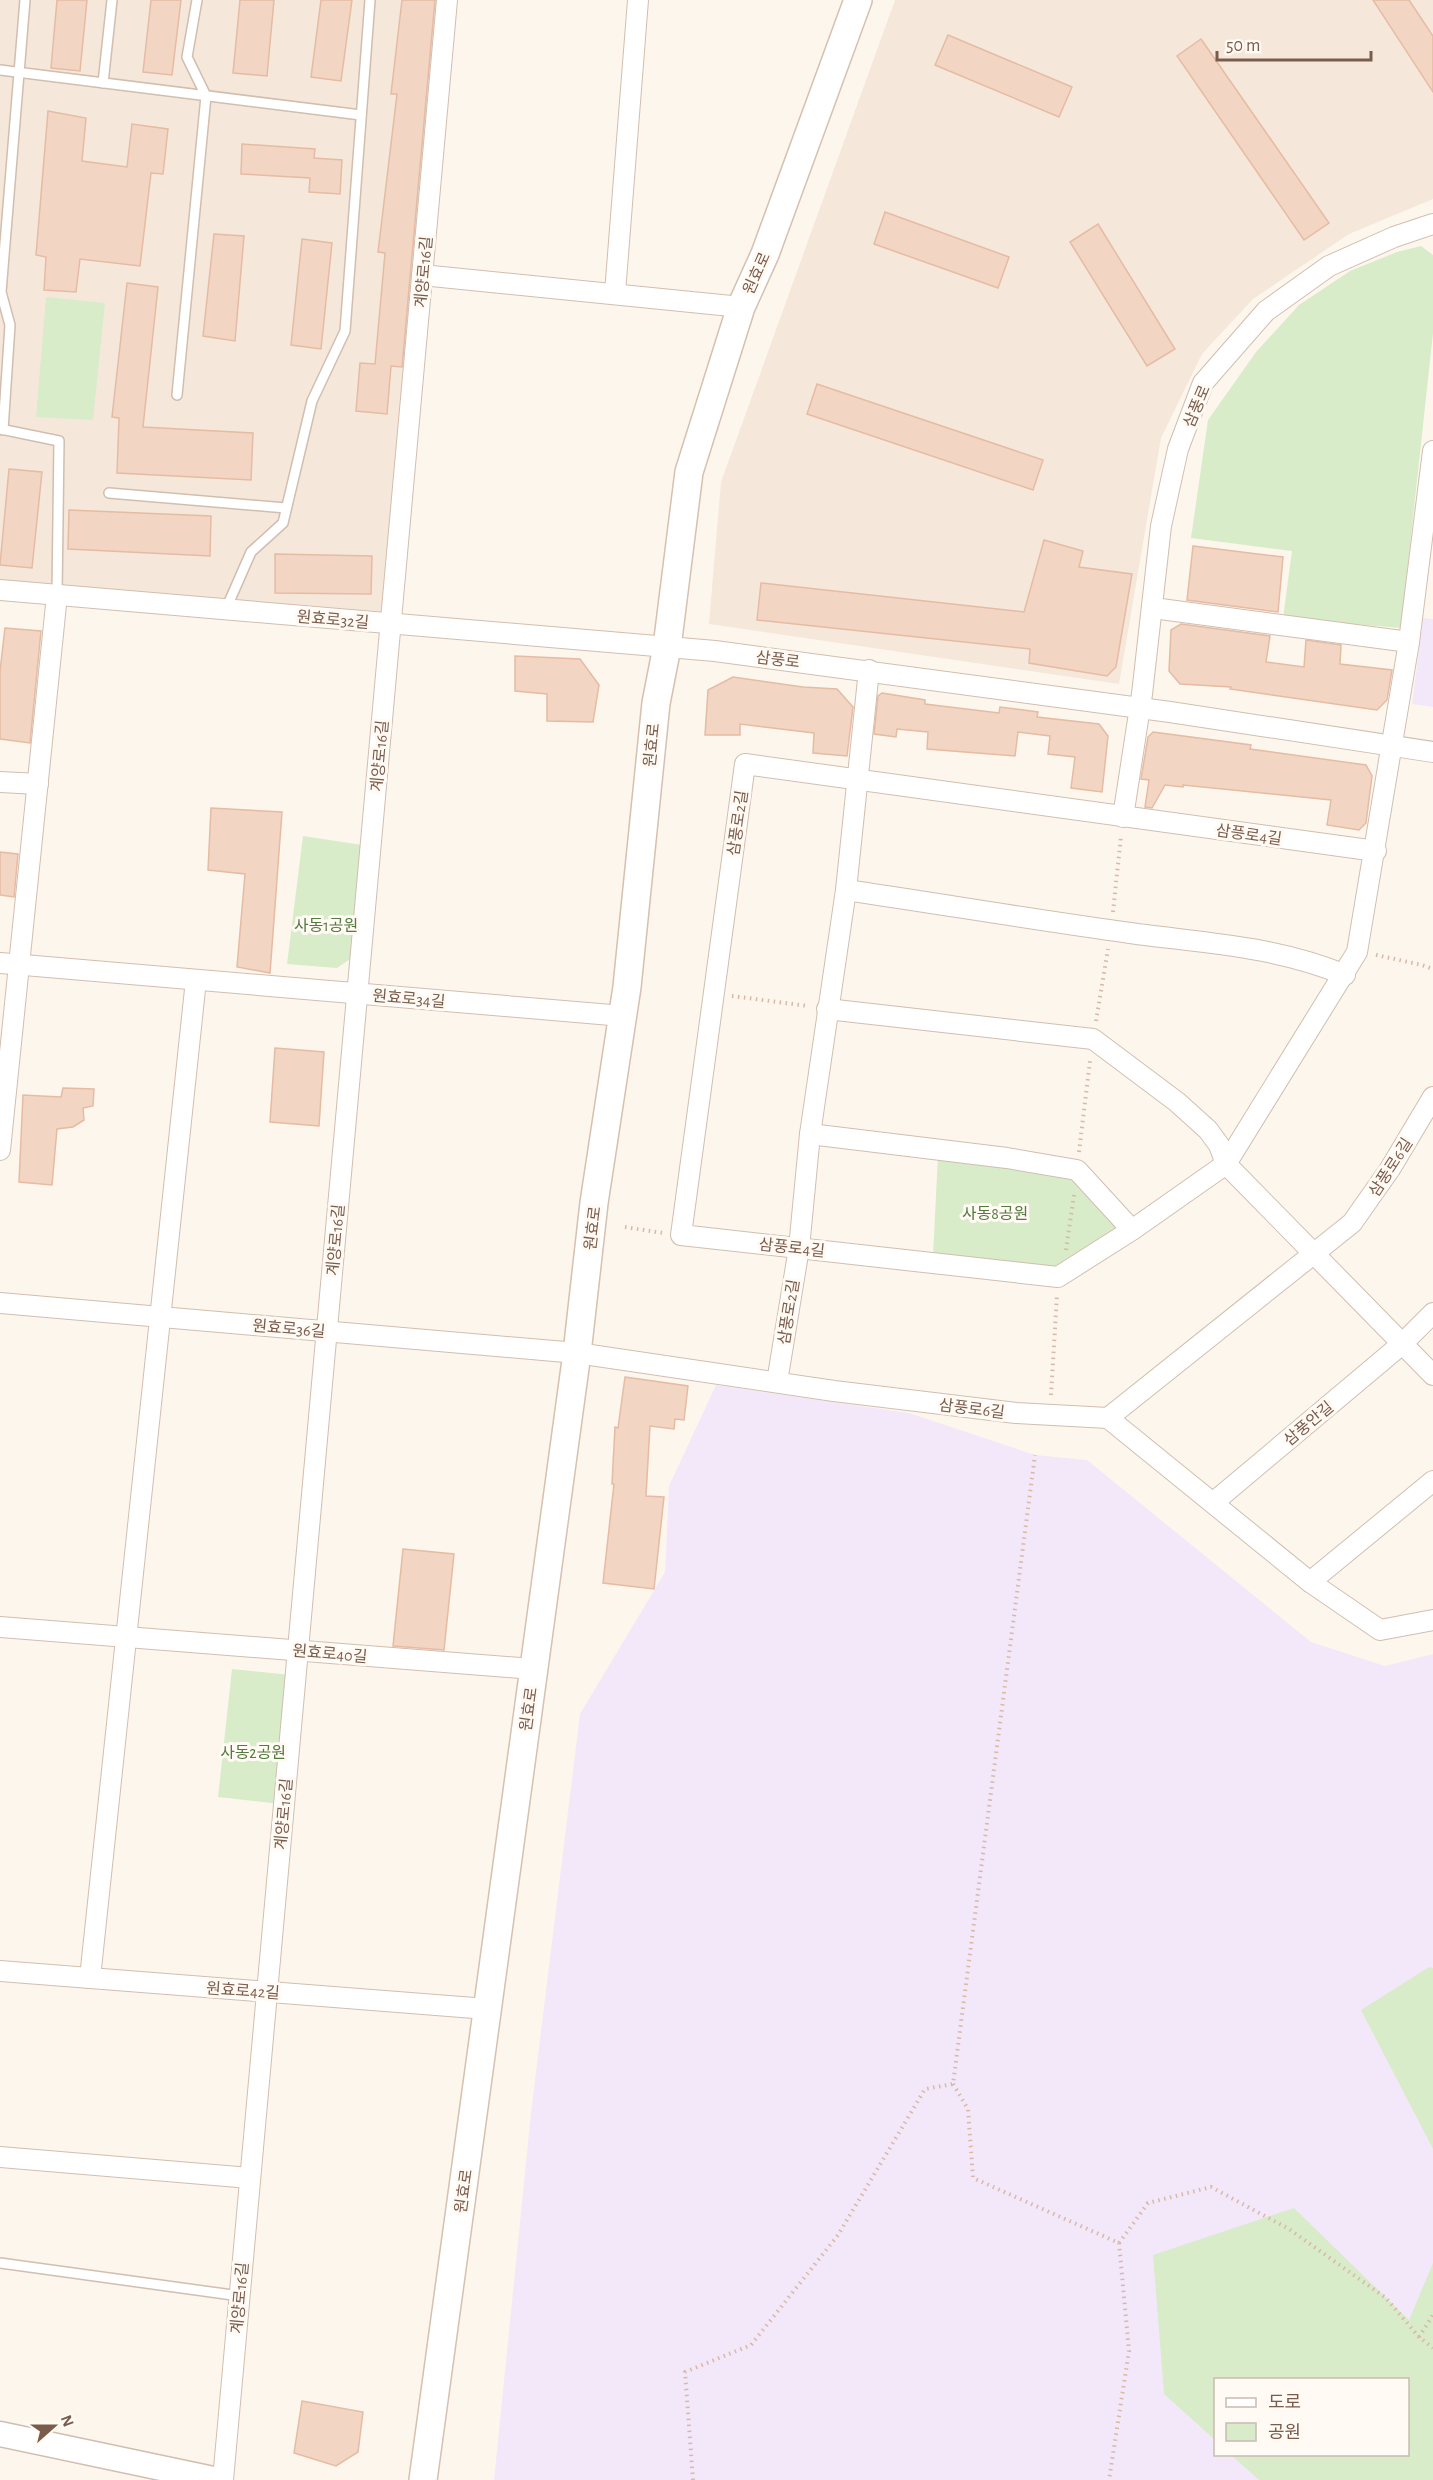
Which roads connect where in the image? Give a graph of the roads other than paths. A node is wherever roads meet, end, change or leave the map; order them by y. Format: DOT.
graph roads {
  1 [pos="25,0"];
  2 [pos="112,0"];
  3 [pos="196,0"];
  4 [pos="370,0"];
  5 [pos="447,0"];
  6 [pos="638,0"];
  7 [pos="858,0"];
  8 [pos="0,70"];
  9 [pos="19,73"];
  10 [pos="103,83"];
  11 [pos="206,96"];
  12 [pos="361,115"];
  13 [pos="1433,224"];
  14 [pos="422,275"];
  15 [pos="615,293"];
  16 [pos="741,307"];
  17 [pos="177,395"];
  18 [pos="1,430"];
  19 [pos="1432,460"];
  20 [pos="109,493"];
  21 [pos="286,508"];
  22 [pos="0,590"];
  23 [pos="57,595"];
  24 [pos="1153,608"];
  25 [pos="226,609"];
  26 [pos="391,624"];
  27 [pos="1409,642"];
  28 [pos="667,647"];
  29 [pos="869,670"];
  30 [pos="1140,708"];
  31 [pos="1392,747"];
  32 [pos="1433,752"];
  33 [pos="857,779"];
  34 [pos="0,782"];
  35 [pos="38,784"];
  36 [pos="1123,817"];
  37 [pos="1376,851"];
  38 [pos="846,890"];
  39 [pos="10,964"];
  40 [pos="1345,975"];
  41 [pos="196,980"];
  42 [pos="357,994"];
  43 [pos="827,1009"];
  44 [pos="623,1016"];
  45 [pos="1433,1097"];
  46 [pos="810,1134"];
  47 [pos="0,1150"];
  48 [pos="1226,1164"];
  49 [pos="1132,1230"];
  50 [pos="681,1235"];
  51 [pos="799,1248"];
  52 [pos="1313,1254"];
  53 [pos="0,1303"];
  54 [pos="1433,1313"];
  55 [pos="160,1316"];
  56 [pos="327,1331"];
  57 [pos="1402,1344"];
  58 [pos="577,1353"];
  59 [pos="1433,1375"];
  60 [pos="777,1382"];
  61 [pos="1108,1418"];
  62 [pos="1433,1481"];
  63 [pos="1214,1502"];
  64 [pos="1310,1582"];
  65 [pos="1433,1620"];
  66 [pos="0,1627"];
  67 [pos="126,1637"];
  68 [pos="298,1650"];
  69 [pos="533,1669"];
  70 [pos="0,1971"];
  71 [pos="90,1978"];
  72 [pos="267,1991"];
  73 [pos="487,2009"];
  74 [pos="0,2157"];
  75 [pos="250,2178"];
  76 [pos="0,2263"];
  77 [pos="240,2296"];
  78 [pos="0,2434"];
  79 [pos="218,2480"];
  80 [pos="223,2480"];
  81 [pos="423,2480"];
  1 -- 9 [label="lane"];
  2 -- 10 [label="lane"];
  3 -- 11 [label="lane"];
  4 -- 12 [label="lane"];
  5 -- 14 [label="street, 계양로16길"];
  6 -- 15 [label="street"];
  7 -- 16 [label="main road, 원효로"];
  8 -- 9 [label="lane"];
  9 -- 10 [label="lane"];
  9 -- 18 [label="lane"];
  10 -- 11 [label="lane"];
  11 -- 12 [label="lane"];
  11 -- 17 [label="lane"];
  12 -- 21 [label="lane"];
  13 -- 24 [label="street, 삼풍로"];
  14 -- 15 [label="street"];
  14 -- 26 [label="street, 계양로16길"];
  15 -- 16 [label="street"];
  16 -- 28 [label="main road, 원효로"];
  18 -- 23 [label="lane"];
  19 -- 27 [label="street"];
  20 -- 21 [label="lane"];
  21 -- 25 [label="lane"];
  22 -- 23 [label="street, 원효로32길"];
  23 -- 25 [label="street, 원효로32길"];
  23 -- 35 [label="street"];
  24 -- 27 [label="street"];
  24 -- 30 [label="street, 삼풍로"];
  25 -- 26 [label="street, 원효로32길"];
  26 -- 28 [label="street, 원효로32길"];
  26 -- 42 [label="street, 계양로16길"];
  27 -- 31 [label="street"];
  28 -- 29 [label="street, 삼풍로"];
  28 -- 44 [label="main road, 원효로"];
  29 -- 30 [label="street, 삼풍로"];
  29 -- 33 [label="street, 삼풍로2길"];
  30 -- 31 [label="street, 삼풍로"];
  30 -- 36 [label="street, 삼풍로"];
  31 -- 32 [label="street, 삼풍로"];
  31 -- 37 [label="street"];
  33 -- 36 [label="street, 삼풍로2길"];
  33 -- 38 [label="street, 삼풍로2길"];
  33 -- 50 [label="street, 삼풍로2길"];
  34 -- 35 [label="street"];
  35 -- 39 [label="street"];
  36 -- 37 [label="street, 삼풍로4길"];
  37 -- 40 [label="street"];
  38 -- 40 [label="street"];
  38 -- 43 [label="street, 삼풍로2길"];
  39 -- 41 [label="street, 원효로34길"];
  39 -- 47 [label="street"];
  40 -- 48 [label="street"];
  41 -- 42 [label="street, 원효로34길"];
  41 -- 55 [label="street"];
  42 -- 44 [label="street, 원효로34길"];
  42 -- 56 [label="street, 계양로16길"];
  43 -- 46 [label="street, 삼풍로2길"];
  43 -- 48 [label="street"];
  44 -- 58 [label="main road, 원효로"];
  45 -- 52 [label="street, 삼풍로6길"];
  46 -- 49 [label="street"];
  46 -- 51 [label="street, 삼풍로2길"];
  48 -- 49 [label="street"];
  48 -- 52 [label="street"];
  49 -- 51 [label="street, 삼풍로4길"];
  50 -- 51 [label="street, 삼풍로4길"];
  51 -- 60 [label="street, 삼풍로2길"];
  52 -- 57 [label="street"];
  52 -- 61 [label="street, 삼풍로6길"];
  53 -- 55 [label="street, 원효로36길"];
  54 -- 57 [label="street, 삼풍안길"];
  55 -- 56 [label="street, 원효로36길"];
  55 -- 67 [label="street"];
  56 -- 58 [label="street, 원효로36길"];
  56 -- 68 [label="street, 계양로16길"];
  57 -- 59 [label="street"];
  57 -- 63 [label="street, 삼풍안길"];
  58 -- 60 [label="street, 삼풍로6길"];
  58 -- 69 [label="main road, 원효로"];
  60 -- 61 [label="street, 삼풍로6길"];
  61 -- 63 [label="street"];
  62 -- 64 [label="street"];
  63 -- 64 [label="street"];
  64 -- 65 [label="street"];
  66 -- 67 [label="street, 원효로40길"];
  67 -- 68 [label="street, 원효로40길"];
  67 -- 71 [label="street"];
  68 -- 69 [label="street, 원효로40길"];
  68 -- 72 [label="street, 계양로16길"];
  69 -- 73 [label="main road, 원효로"];
  70 -- 71 [label="street, 원효로42길"];
  71 -- 72 [label="street, 원효로42길"];
  72 -- 73 [label="street, 원효로42길"];
  72 -- 75 [label="street, 계양로16길"];
  73 -- 81 [label="main road, 원효로"];
  74 -- 75 [label="street"];
  75 -- 77 [label="street, 계양로16길"];
  76 -- 77 [label="lane"];
  77 -- 80 [label="street, 계양로16길"];
  78 -- 79 [label="street"];
}
